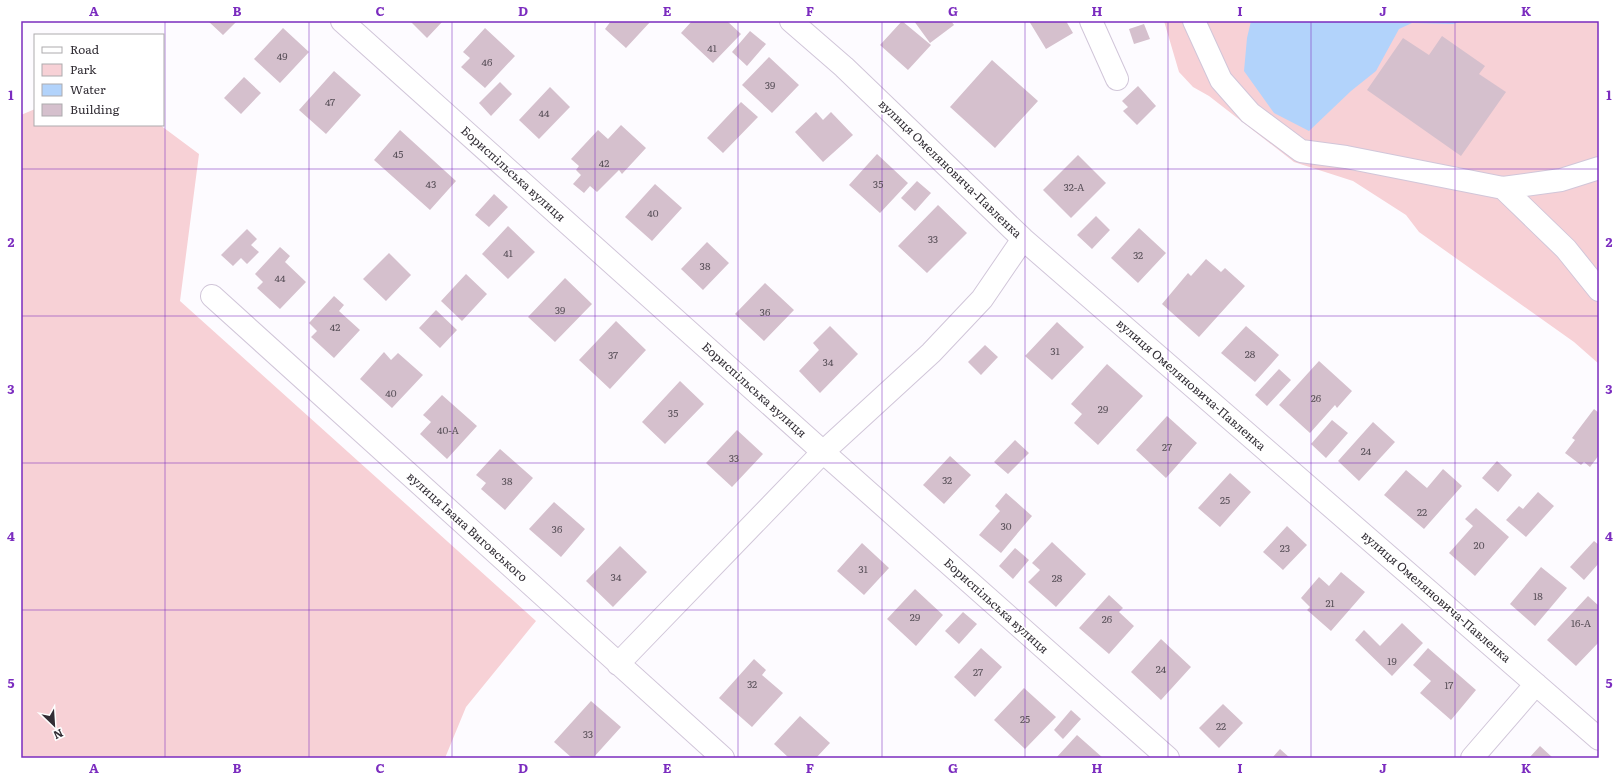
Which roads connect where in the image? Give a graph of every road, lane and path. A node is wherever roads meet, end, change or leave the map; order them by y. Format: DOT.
graph roads {
  1 [pos="342,21"];
  2 [pos="791,21"];
  3 [pos="1091,21"];
  4 [pos="1194,21"];
  5 [pos="1118,79"];
  6 [pos="1599,168"];
  7 [pos="1502,188"];
  8 [pos="1023,239"];
  9 [pos="1599,290"];
  10 [pos="212,296"];
  11 [pos="823,452"];
  12 [pos="618,664"];
  13 [pos="1536,684"];
  14 [pos="1599,739"];
  15 [pos="722,758"];
  16 [pos="1168,758"];
  17 [pos="1472,758"];
  1 -- 11 [label="street, Бориспільська вулиця"];
  2 -- 8 [label="street, вулиця Омеляновича-Павленка"];
  3 -- 5 [label="street"];
  4 -- 7 [label="street"];
  6 -- 7 [label="street"];
  7 -- 9 [label="street"];
  8 -- 11 [label="street"];
  8 -- 13 [label="street, вулиця Омеляновича-Павленка"];
  10 -- 12 [label="street, вулиця Івана Виговського"];
  11 -- 12 [label="street"];
  11 -- 16 [label="street, Бориспільська вулиця"];
  12 -- 15 [label="street, вулиця Івана Виговського"];
  13 -- 14 [label="street, вулиця Омеляновича-Павленка"];
  13 -- 17 [label="street"];
}
